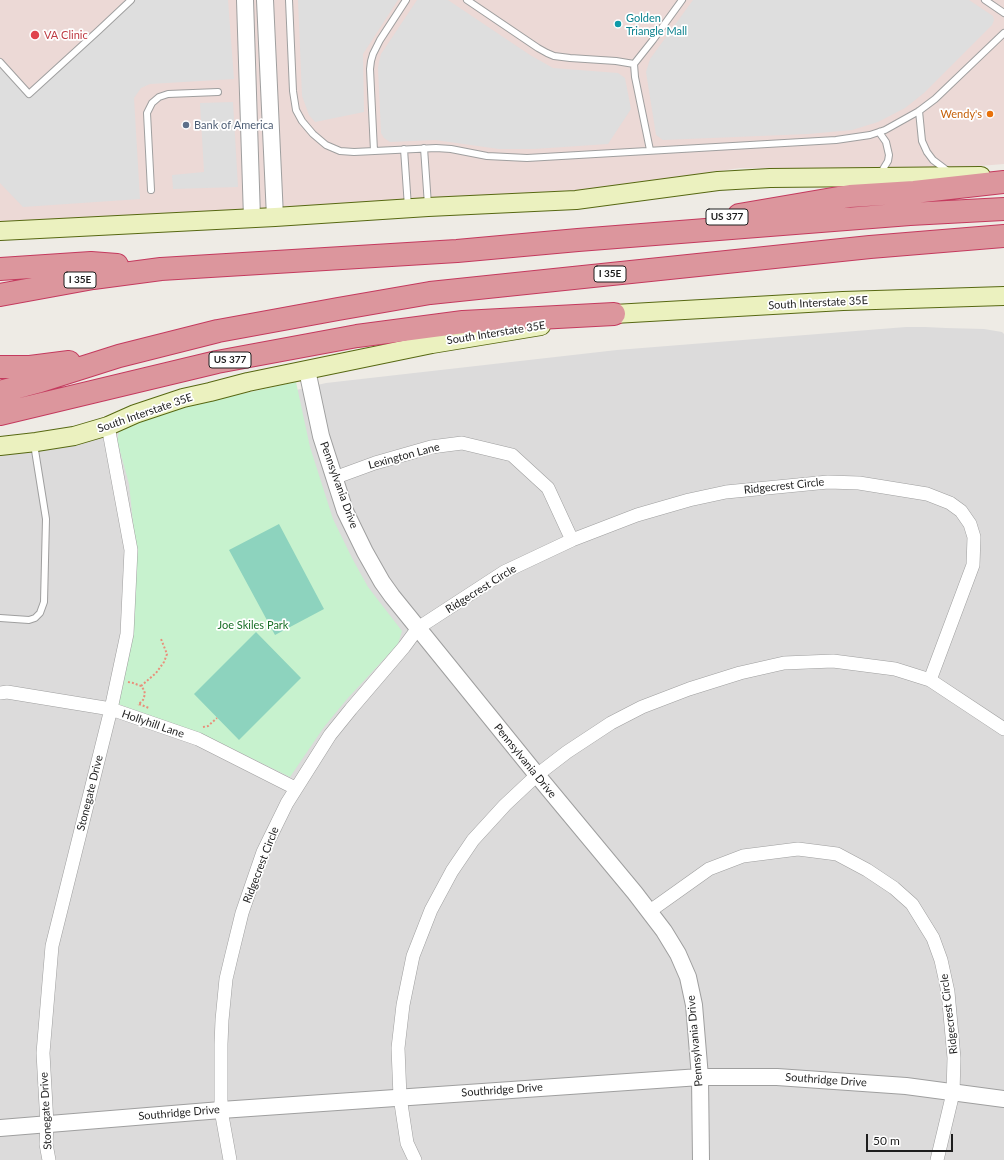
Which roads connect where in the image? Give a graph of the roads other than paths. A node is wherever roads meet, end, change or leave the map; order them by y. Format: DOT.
graph roads {
  1 [pos="130,0"];
  2 [pos="245,0"];
  3 [pos="265,0"];
  4 [pos="289,0"];
  5 [pos="406,0"];
  6 [pos="467,0"];
  7 [pos="682,0"];
  8 [pos="985,0"];
  9 [pos="1004,13"];
  10 [pos="1003,35"];
  11 [pos="0,62"];
  12 [pos="634,64"];
  13 [pos="218,92"];
  14 [pos="919,111"];
  15 [pos="879,132"];
  16 [pos="424,148"];
  17 [pos="404,149"];
  18 [pos="650,150"];
  19 [pos="374,151"];
  20 [pos="1004,175"];
  21 [pos="956,176"];
  22 [pos="878,177"];
  23 [pos="1004,182"];
  24 [pos="151,190"];
  25 [pos="428,207"];
  26 [pos="408,209"];
  27 [pos="1004,209"];
  28 [pos="275,217"];
  29 [pos="252,218"];
  30 [pos="0,231"];
  31 [pos="1004,236"];
  32 [pos="604,238"];
  33 [pos="0,269"];
  34 [pos="161,269"];
  35 [pos="0,295"];
  36 [pos="1004,296"];
  37 [pos="614,314"];
  38 [pos="119,356"];
  39 [pos="0,367"];
  40 [pos="307,370"];
  41 [pos="0,392"];
  42 [pos="0,414"];
  43 [pos="108,426"];
  44 [pos="34,442"];
  45 [pos="0,446"];
  46 [pos="334,478"];
  47 [pos="572,540"];
  48 [pos="0,618"];
  49 [pos="418,628"];
  50 [pos="930,680"];
  51 [pos="0,693"];
  52 [pos="111,709"];
  53 [pos="1004,730"];
  54 [pos="537,775"];
  55 [pos="295,788"];
  56 [pos="650,911"];
  57 [pos="700,1077"];
  58 [pos="953,1093"];
  59 [pos="400,1097"];
  60 [pos="1004,1099"];
  61 [pos="221,1110"];
  62 [pos="46,1124"];
  63 [pos="0,1128"];
  64 [pos="48,1160"];
  65 [pos="230,1160"];
  66 [pos="415,1160"];
  67 [pos="700,1160"];
  68 [pos="937,1160"];
  1 -- 11 [label="lane"];
  2 -- 29 [label="street"];
  3 -- 28 [label="street"];
  4 -- 19 [label="lane"];
  5 -- 19 [label="lane"];
  6 -- 12 [label="lane"];
  7 -- 12 [label="lane"];
  8 -- 9 [label="lane"];
  10 -- 14 [label="lane"];
  12 -- 18 [label="lane"];
  13 -- 24 [label="lane"];
  14 -- 15 [label="lane"];
  14 -- 21 [label="lane"];
  15 -- 18 [label="lane"];
  15 -- 22 [label="lane"];
  16 -- 17 [label="lane"];
  16 -- 18 [label="lane"];
  16 -- 25 [label="lane"];
  17 -- 19 [label="lane"];
  17 -- 26 [label="lane"];
  20 -- 21 [label="main road"];
  21 -- 22 [label="main road"];
  22 -- 25 [label="main road"];
  23 -- 32 [label="highway, US 377"];
  25 -- 26 [label="main road"];
  26 -- 28 [label="main road"];
  27 -- 32 [label="highway, I 35E"];
  28 -- 29 [label="main road"];
  29 -- 30 [label="main road"];
  31 -- 38 [label="highway, I 35E"];
  32 -- 34 [label="highway, I 35E"];
  33 -- 34 [label="highway"];
  34 -- 35 [label="highway, I 35E"];
  36 -- 37 [label="main road, South Interstate 35E / US 377"];
  37 -- 40 [label="main road, South Interstate 35E"];
  37 -- 42 [label="highway, US 377"];
  38 -- 39 [label="highway"];
  38 -- 41 [label="highway, I 35E"];
  40 -- 43 [label="main road, South Interstate 35E"];
  40 -- 46 [label="street, Pennsylvania Drive"];
  43 -- 44 [label="main road, South Interstate 35E"];
  43 -- 52 [label="street, Stonegate Drive"];
  44 -- 45 [label="main road, South Interstate 35E"];
  44 -- 48 [label="lane"];
  46 -- 47 [label="street, Lexington Lane"];
  46 -- 49 [label="street, Pennsylvania Drive"];
  47 -- 49 [label="street, Ridgecrest Circle"];
  47 -- 50 [label="street, Ridgecrest Circle"];
  49 -- 54 [label="street, Pennsylvania Drive"];
  49 -- 55 [label="street, Ridgecrest Circle"];
  50 -- 53 [label="street"];
  50 -- 54 [label="street"];
  51 -- 52 [label="street, Hollyhill Lane"];
  52 -- 55 [label="street, Hollyhill Lane"];
  52 -- 62 [label="street, Stonegate Drive"];
  54 -- 56 [label="street, Pennsylvania Drive"];
  54 -- 59 [label="street"];
  55 -- 61 [label="street, Ridgecrest Circle"];
  56 -- 57 [label="street, Pennsylvania Drive"];
  56 -- 58 [label="street, Ridgecrest Circle"];
  57 -- 58 [label="street, Southridge Drive"];
  57 -- 59 [label="street, Southridge Drive"];
  57 -- 67 [label="street, Pennsylvania Drive"];
  58 -- 60 [label="street, Southridge Drive"];
  58 -- 68 [label="street, Ridgecrest Circle"];
  59 -- 61 [label="street, Southridge Drive"];
  59 -- 66 [label="street"];
  61 -- 62 [label="street, Southridge Drive"];
  61 -- 65 [label="street, Ridgecrest Circle"];
  62 -- 63 [label="street, Southridge Drive"];
  62 -- 64 [label="street, Stonegate Drive"];
}
